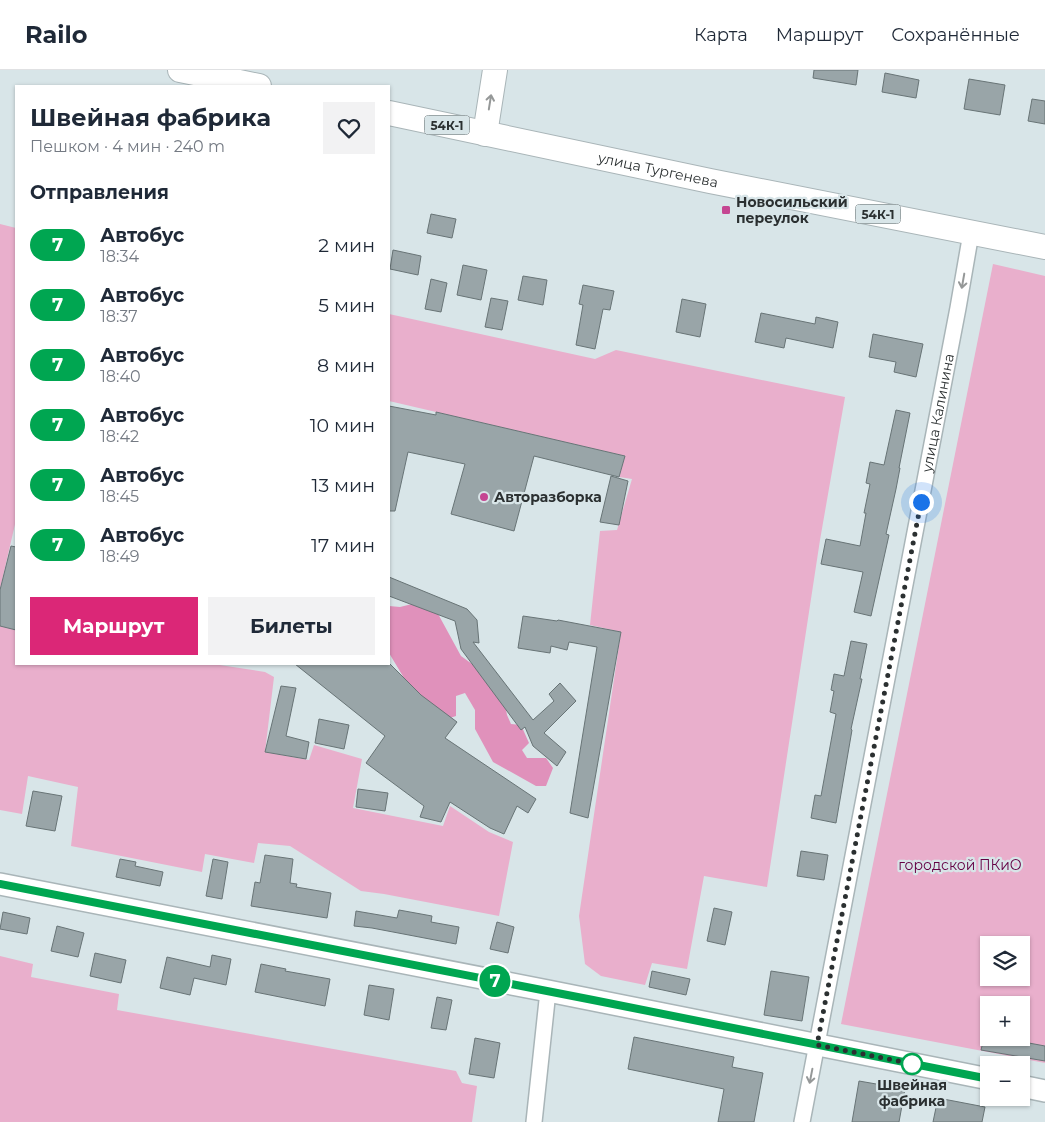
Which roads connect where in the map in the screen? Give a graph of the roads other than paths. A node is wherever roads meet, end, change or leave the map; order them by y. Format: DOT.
graph roads {
  1 [pos="180,70"];
  2 [pos="495,70"];
  3 [pos="254,85"];
  4 [pos="390,113"];
  5 [pos="485,134"];
  6 [pos="972,233"];
  7 [pos="1045,247"];
  8 [pos="0,884"];
  9 [pos="548,991"];
  10 [pos="817,1045"];
  11 [pos="980,1077"];
  12 [pos="1030,1088"];
  13 [pos="1045,1091"];
  14 [pos="534,1122"];
  15 [pos="802,1122"];
  1 -- 3 [label="main road"];
  5 -- 2 [label="main road, 54К-1, one-way"];
  4 -- 5 [label="main road, улица Тургенева / 54К-1"];
  5 -- 6 [label="main road, улица Тургенева / 54К-1"];
  6 -- 7 [label="main road, улица Тургенева / 54К-1"];
  6 -- 10 [label="street, улица Калинина, one-way"];
  8 -- 9 [label="street"];
  9 -- 10 [label="street"];
  9 -- 14 [label="street"];
  10 -- 11 [label="street"];
  10 -- 15 [label="street, улица Калинина, one-way"];
  12 -- 13 [label="street"];
}
